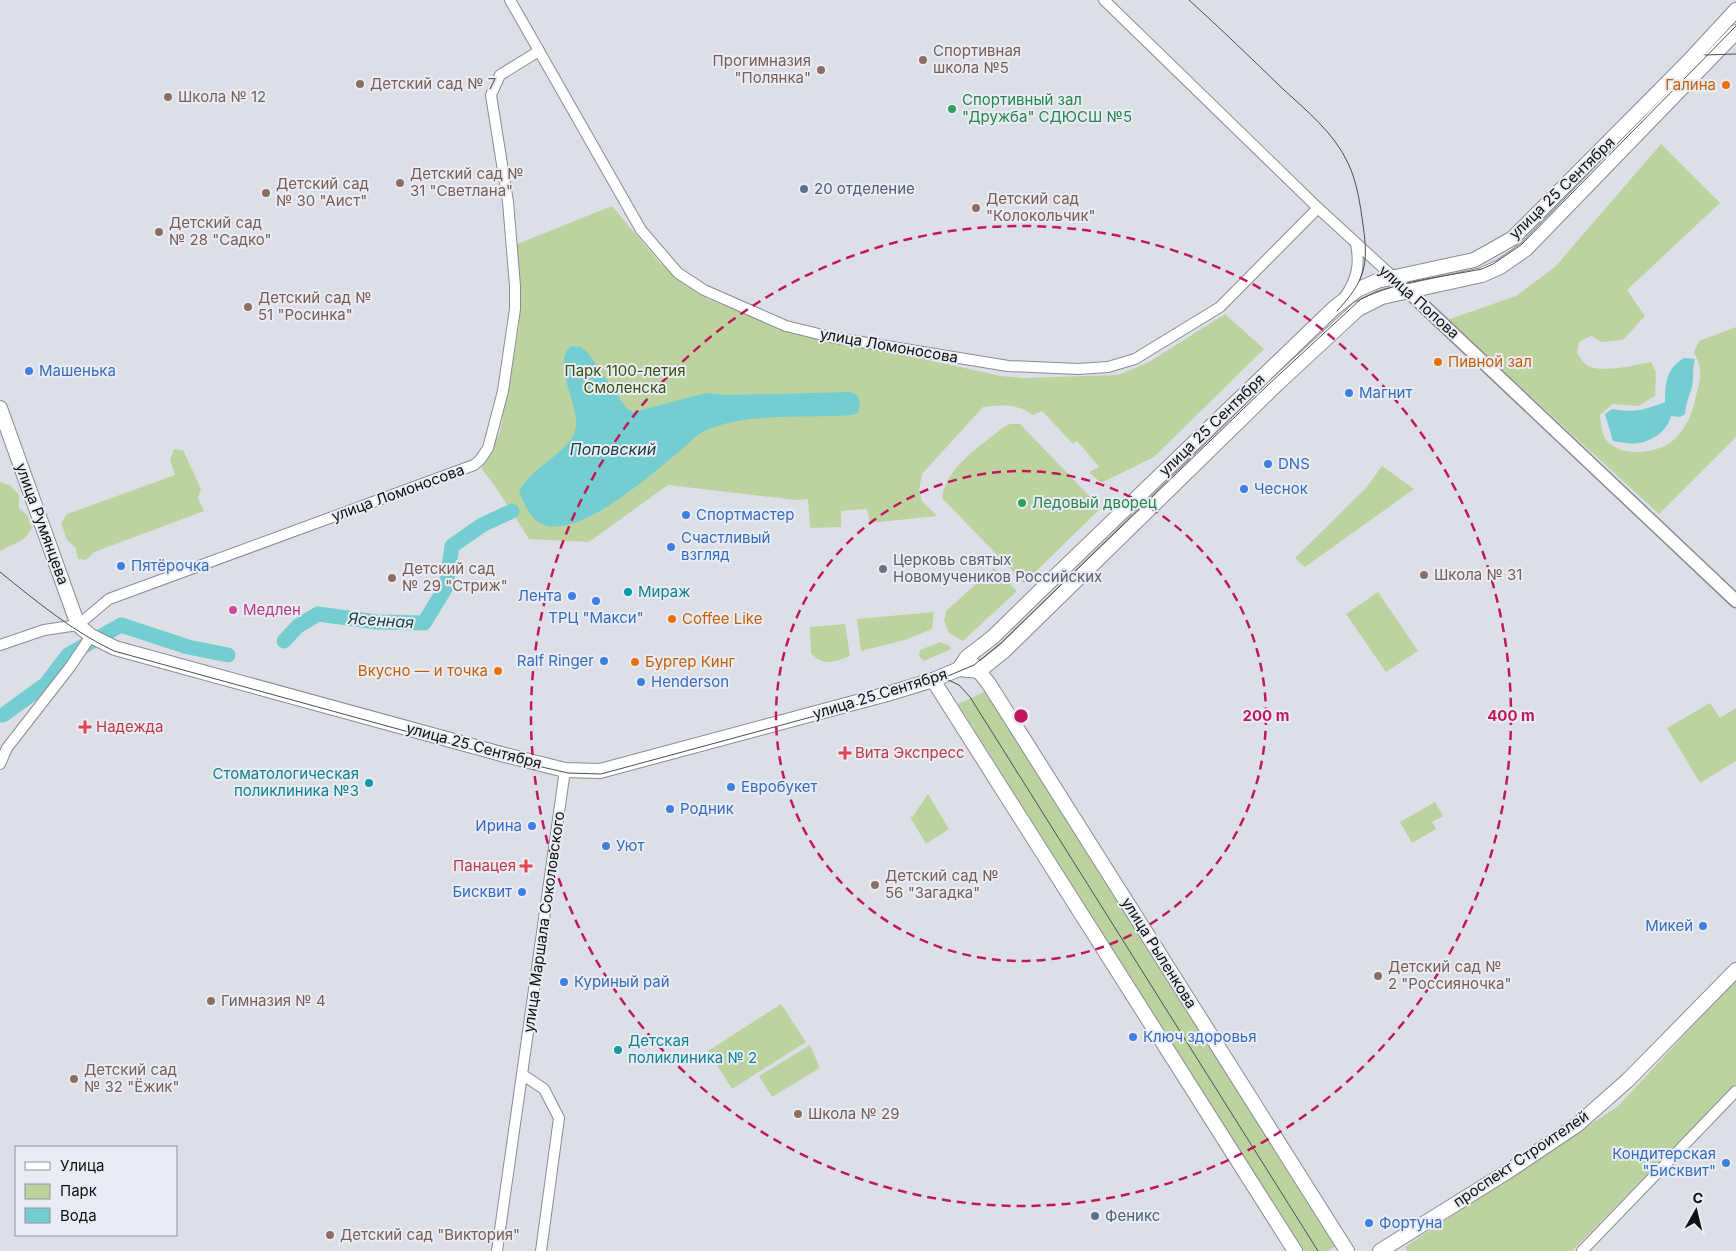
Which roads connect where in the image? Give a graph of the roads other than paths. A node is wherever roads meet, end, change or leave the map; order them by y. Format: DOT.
graph roads {
  1 [pos="510,0"];
  2 [pos="1104,0"];
  3 [pos="1736,10"];
  4 [pos="1736,32"];
  5 [pos="539,51"];
  6 [pos="1318,208"];
  7 [pos="1356,244"];
  8 [pos="1392,276"];
  9 [pos="1408,291"];
  10 [pos="1334,308"];
  11 [pos="0,408"];
  12 [pos="1736,601"];
  13 [pos="78,624"];
  14 [pos="91,637"];
  15 [pos="0,645"];
  16 [pos="967,656"];
  17 [pos="960,669"];
  18 [pos="979,671"];
  19 [pos="933,680"];
  20 [pos="0,764"];
  21 [pos="565,770"];
  22 [pos="1736,970"];
  23 [pos="523,1075"];
  24 [pos="1736,1091"];
  25 [pos="1394,1246"];
  26 [pos="498,1251"];
  27 [pos="541,1251"];
  28 [pos="1295,1251"];
  29 [pos="1346,1251"];
  30 [pos="1380,1251"];
  31 [pos="1582,1251"];
  1 -- 5 [label="street, улица Ломоносова"];
  2 -- 6 [label="street, улица Попова"];
  3 -- 8 [label="main road, улица 25 Сентября"];
  4 -- 9 [label="main road"];
  5 -- 6 [label="street, улица Ломоносова"];
  5 -- 13 [label="street, улица Ломоносова"];
  6 -- 7 [label="street, улица Попова"];
  7 -- 8 [label="street, улица Попова"];
  7 -- 10 [label="street"];
  8 -- 9 [label="street, улица Попова"];
  8 -- 10 [label="main road, улица 25 Сентября"];
  9 -- 12 [label="street, улица Попова"];
  9 -- 18 [label="main road"];
  10 -- 16 [label="main road, улица 25 Сентября"];
  11 -- 13 [label="main road, улица Румянцева"];
  13 -- 14 [label="main road, улица Румянцева"];
  13 -- 15 [label="street"];
  14 -- 20 [label="street"];
  14 -- 21 [label="main road, улица 25 Сентября"];
  16 -- 17 [label="main road, улица 25 Сентября"];
  16 -- 18 [label="main road, улица Рыленкова"];
  17 -- 18 [label="main road"];
  17 -- 19 [label="main road, улица 25 Сентября"];
  18 -- 29 [label="main road, улица Рыленкова"];
  19 -- 21 [label="main road, улица 25 Сентября"];
  19 -- 28 [label="main road"];
  21 -- 23 [label="street, улица Маршала Соколовского"];
  22 -- 25 [label="main road, проспект Строителей"];
  23 -- 26 [label="street, улица Маршала Соколовского"];
  23 -- 27 [label="street"];
  24 -- 31 [label="street"];
  25 -- 30 [label="main road, проспект Строителей"];
}
